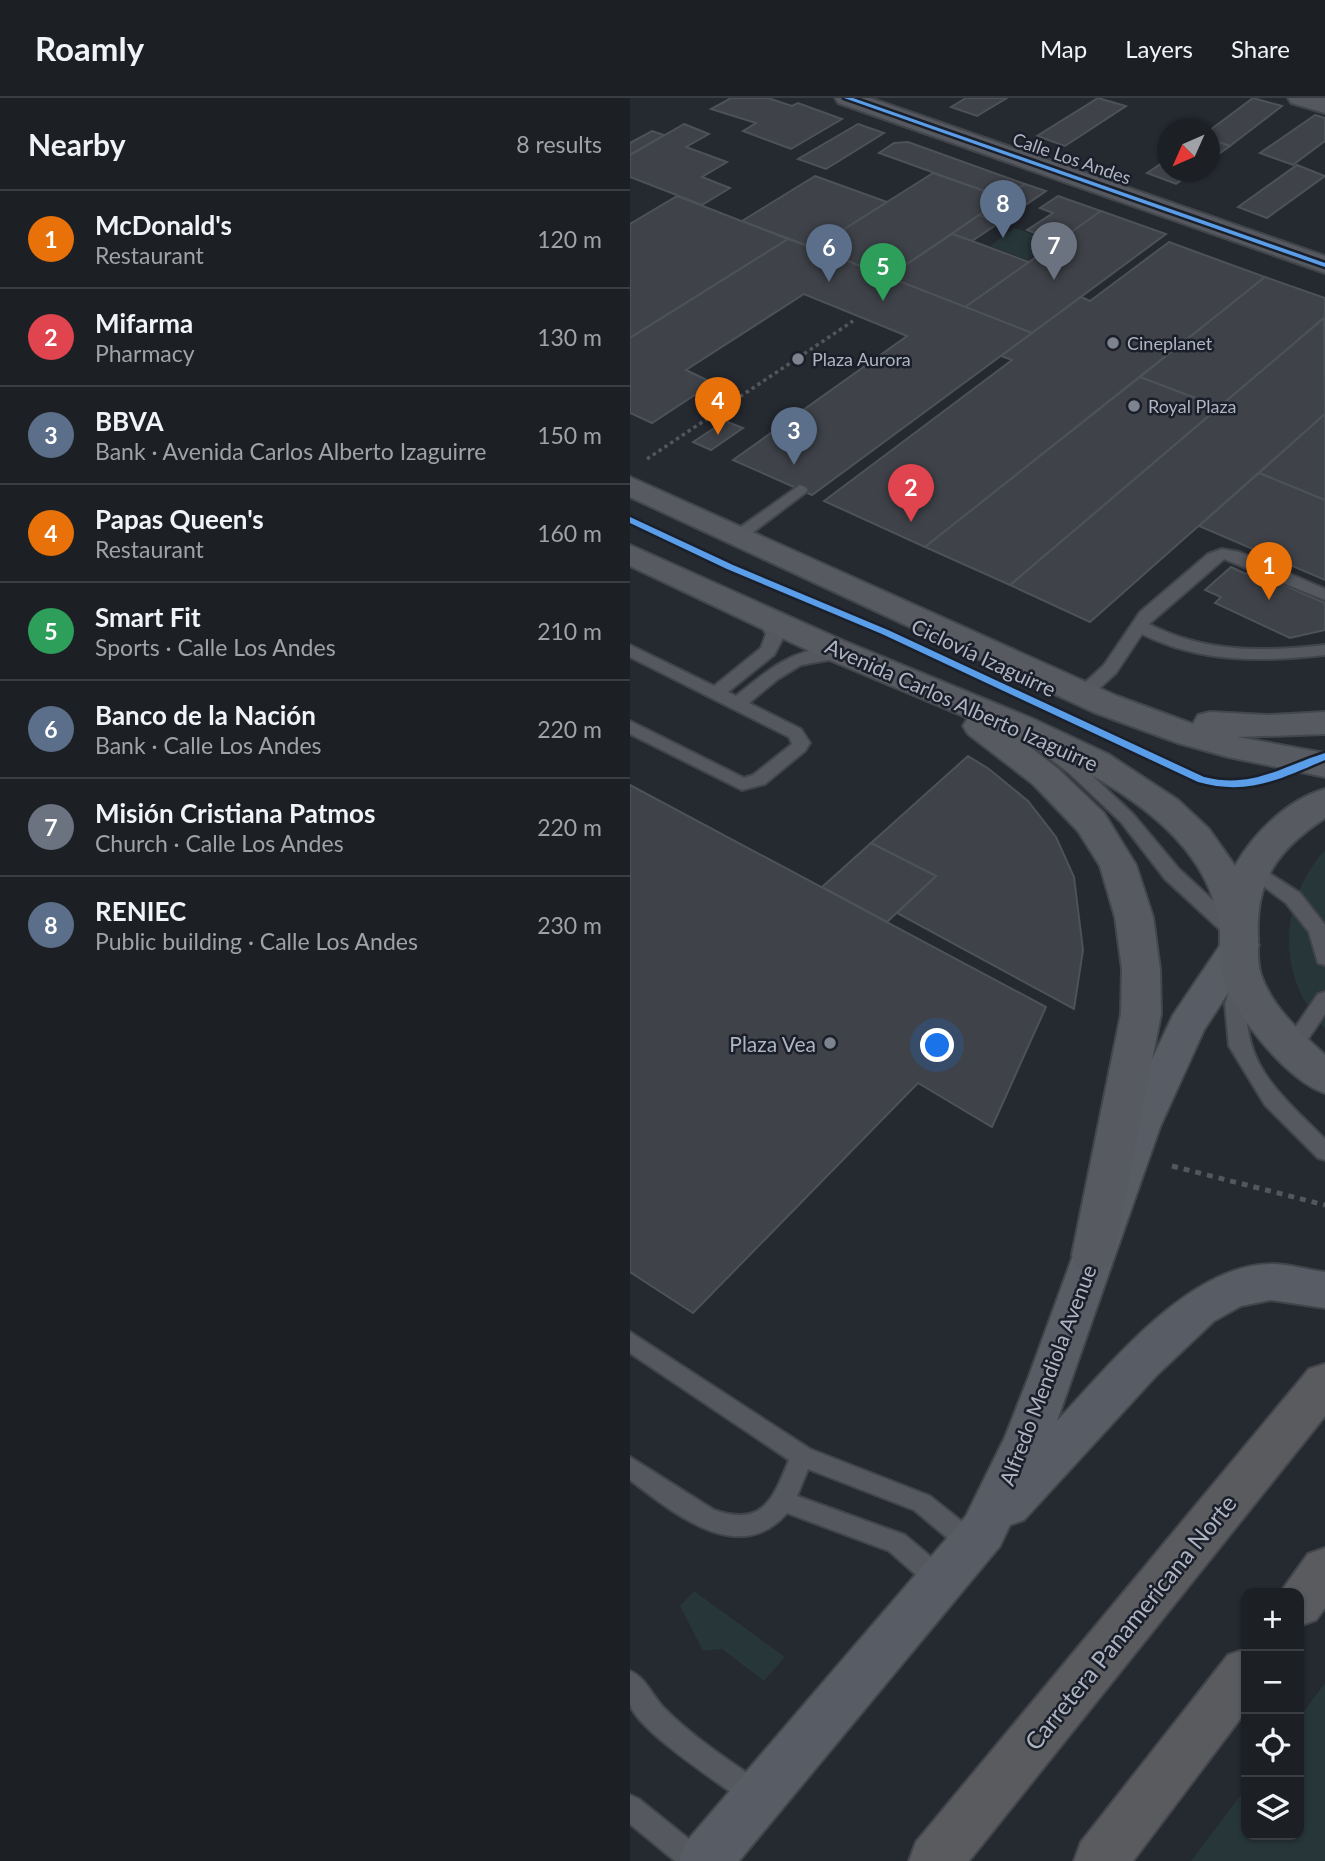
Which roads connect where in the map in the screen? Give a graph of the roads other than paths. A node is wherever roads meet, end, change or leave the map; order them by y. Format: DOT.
graph roads {
  1 [pos="847,98"];
  2 [pos="1300,98"];
  3 [pos="1325,106"];
  4 [pos="1325,265"];
  5 [pos="638,473"];
  6 [pos="800,490"];
  7 [pos="738,536"];
  8 [pos="630,554"];
  9 [pos="1325,595"];
  10 [pos="764,617"];
  11 [pos="1140,626"];
  12 [pos="630,650"];
  13 [pos="1325,650"];
  14 [pos="846,654"];
  15 [pos="900,678"];
  16 [pos="716,693"];
  17 [pos="1094,699"];
  18 [pos="737,704"];
  19 [pos="1325,723"];
  20 [pos="630,727"];
  21 [pos="1325,765"];
  22 [pos="1325,801"];
  23 [pos="1252,868"];
  24 [pos="1240,944"];
  25 [pos="1325,958"];
  26 [pos="1325,999"];
  27 [pos="1293,1046"];
  28 [pos="1325,1078"];
  29 [pos="1325,1152"];
  30 [pos="1093,1255"];
  31 [pos="1325,1290"];
  32 [pos="630,1341"];
  33 [pos="1322,1386"];
  34 [pos="803,1456"];
  35 [pos="630,1467"];
  36 [pos="783,1501"];
  37 [pos="977,1538"];
  38 [pos="1325,1570"];
  39 [pos="941,1580"];
  40 [pos="1304,1597"];
  41 [pos="1241,1678"];
  42 [pos="630,1685"];
  43 [pos="759,1797"];
  44 [pos="630,1808"];
  45 [pos="696,1861"];
  46 [pos="705,1861"];
  47 [pos="935,1861"];
  48 [pos="1100,1861"];
  1 -- 4 [label="street, Calle Los Andes"];
  2 -- 3 [label="street"];
  5 -- 7 [label="main road"];
  6 -- 7 [label="lane"];
  7 -- 17 [label="main road"];
  8 -- 10 [label="main road, Avenida Carlos Alberto Izaguirre"];
  9 -- 11 [label="lane"];
  10 -- 14 [label="main road, Avenida Carlos Alberto Izaguirre"];
  10 -- 16 [label="lane"];
  11 -- 13 [label="lane"];
  11 -- 17 [label="lane"];
  12 -- 16 [label="lane"];
  14 -- 15 [label="main road, Avenida Carlos Alberto Izaguirre"];
  14 -- 18 [label="lane"];
  15 -- 24 [label="main road, Avenida Carlos Alberto Izaguirre"];
  15 -- 30 [label="main road"];
  16 -- 18 [label="lane"];
  17 -- 19 [label="main road"];
  17 -- 21 [label="main road"];
  18 -- 20 [label="lane"];
  22 -- 23 [label="main road"];
  23 -- 24 [label="main road"];
  23 -- 25 [label="lane"];
  24 -- 27 [label="main road, Avenida Carlos Alberto Izaguirre"];
  24 -- 29 [label="lane"];
  24 -- 30 [label="main road, Alfredo Mendiola Avenue"];
  26 -- 27 [label="lane"];
  27 -- 28 [label="main road, Avenida Carlos Alberto Izaguirre"];
  30 -- 37 [label="main road, Alfredo Mendiola Avenue"];
  31 -- 37 [label="main road"];
  32 -- 34 [label="lane"];
  33 -- 47 [label="highway, Carretera Panamericana Norte"];
  34 -- 36 [label="lane"];
  34 -- 37 [label="lane"];
  35 -- 36 [label="lane"];
  36 -- 39 [label="lane"];
  37 -- 39 [label="main road, Alfredo Mendiola Avenue"];
  38 -- 40 [label="highway"];
  39 -- 43 [label="main road, Alfredo Mendiola Avenue"];
  41 -- 48 [label="highway"];
  42 -- 43 [label="lane"];
  43 -- 46 [label="main road, Alfredo Mendiola Avenue"];
  44 -- 45 [label="lane"];
}
